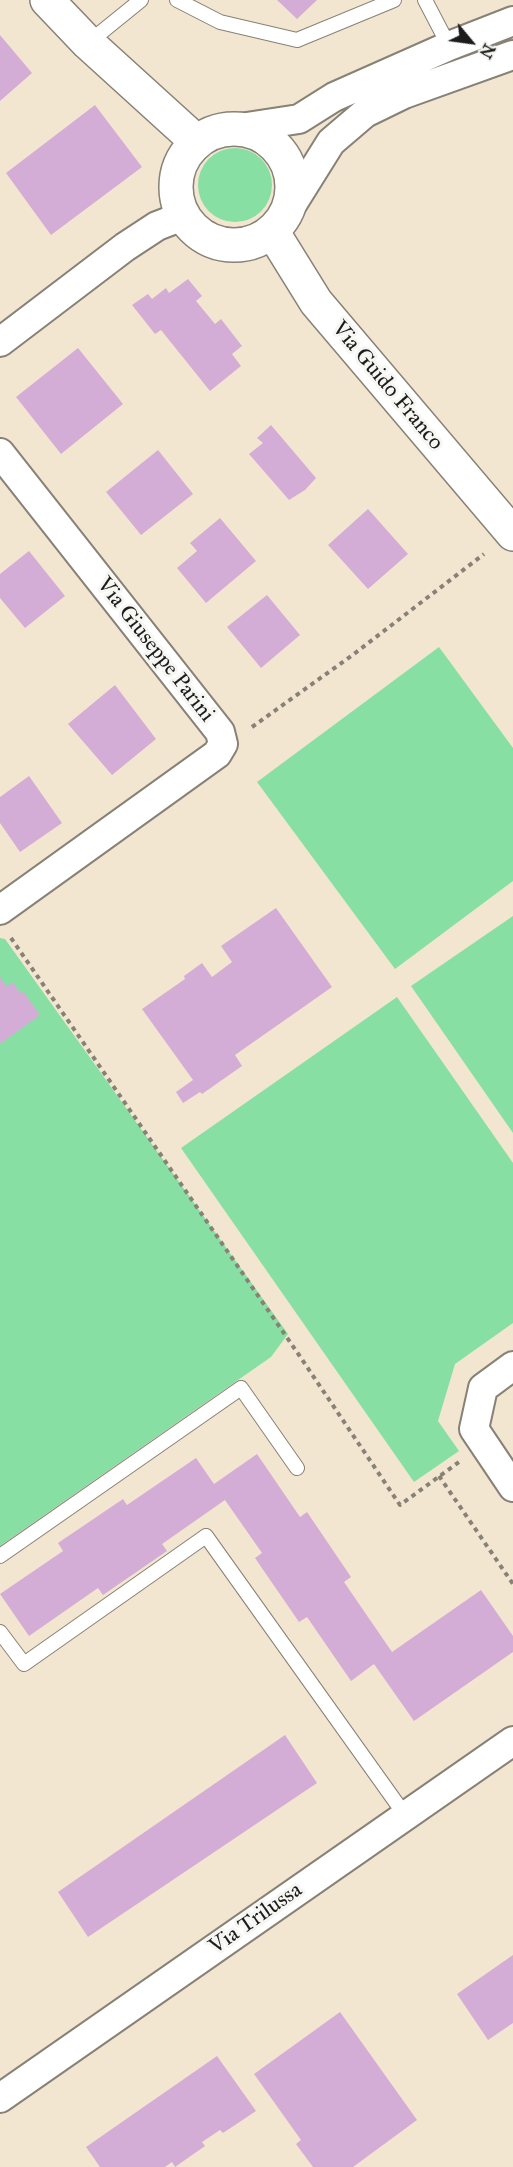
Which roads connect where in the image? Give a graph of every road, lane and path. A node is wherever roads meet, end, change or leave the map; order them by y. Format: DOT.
graph roads {
  1 [pos="47,0"];
  2 [pos="141,0"];
  3 [pos="177,0"];
  4 [pos="394,0"];
  5 [pos="429,2"];
  6 [pos="513,21"];
  7 [pos="88,43"];
  8 [pos="449,46"];
  9 [pos="513,55"];
  10 [pos="460,75"];
  11 [pos="240,128"];
  12 [pos="197,142"];
  13 [pos="183,216"];
  14 [pos="279,222"];
  15 [pos="0,342"];
  16 [pos="0,453"];
  17 [pos="513,534"];
  18 [pos="3,921"];
  19 [pos="513,1366"];
  20 [pos="484,1444"];
  21 [pos="297,1468"];
  22 [pos="509,1474"];
  23 [pos="439,1476"];
  24 [pos="0,1556"];
  25 [pos="513,1584"];
  26 [pos="0,1632"];
  27 [pos="513,1741"];
  28 [pos="405,1815"];
  29 [pos="0,2098"];
  1 -- 7 [label="street"];
  2 -- 7 [label="lane"];
  3 -- 4 [label="lane"];
  5 -- 8 [label="lane"];
  6 -- 8 [label="street"];
  7 -- 12 [label="street"];
  8 -- 10 [label="lane"];
  8 -- 11 [label="street"];
  9 -- 10 [label="street"];
  10 -- 14 [label="street"];
  11 -- 12 [label="street"];
  11 -- 14 [label="street"];
  12 -- 13 [label="street"];
  13 -- 14 [label="street"];
  13 -- 15 [label="street"];
  14 -- 17 [label="street, Via Guido Franco"];
  16 -- 18 [label="street, Via Giuseppe Parini"];
  18 -- 23 [label="path"];
  19 -- 20 [label="street"];
  20 -- 22 [label="street"];
  20 -- 23 [label="path"];
  21 -- 24 [label="lane"];
  23 -- 25 [label="path"];
  26 -- 28 [label="lane"];
  27 -- 28 [label="street, Via Trilussa"];
  28 -- 29 [label="street, Via Trilussa"];
}
